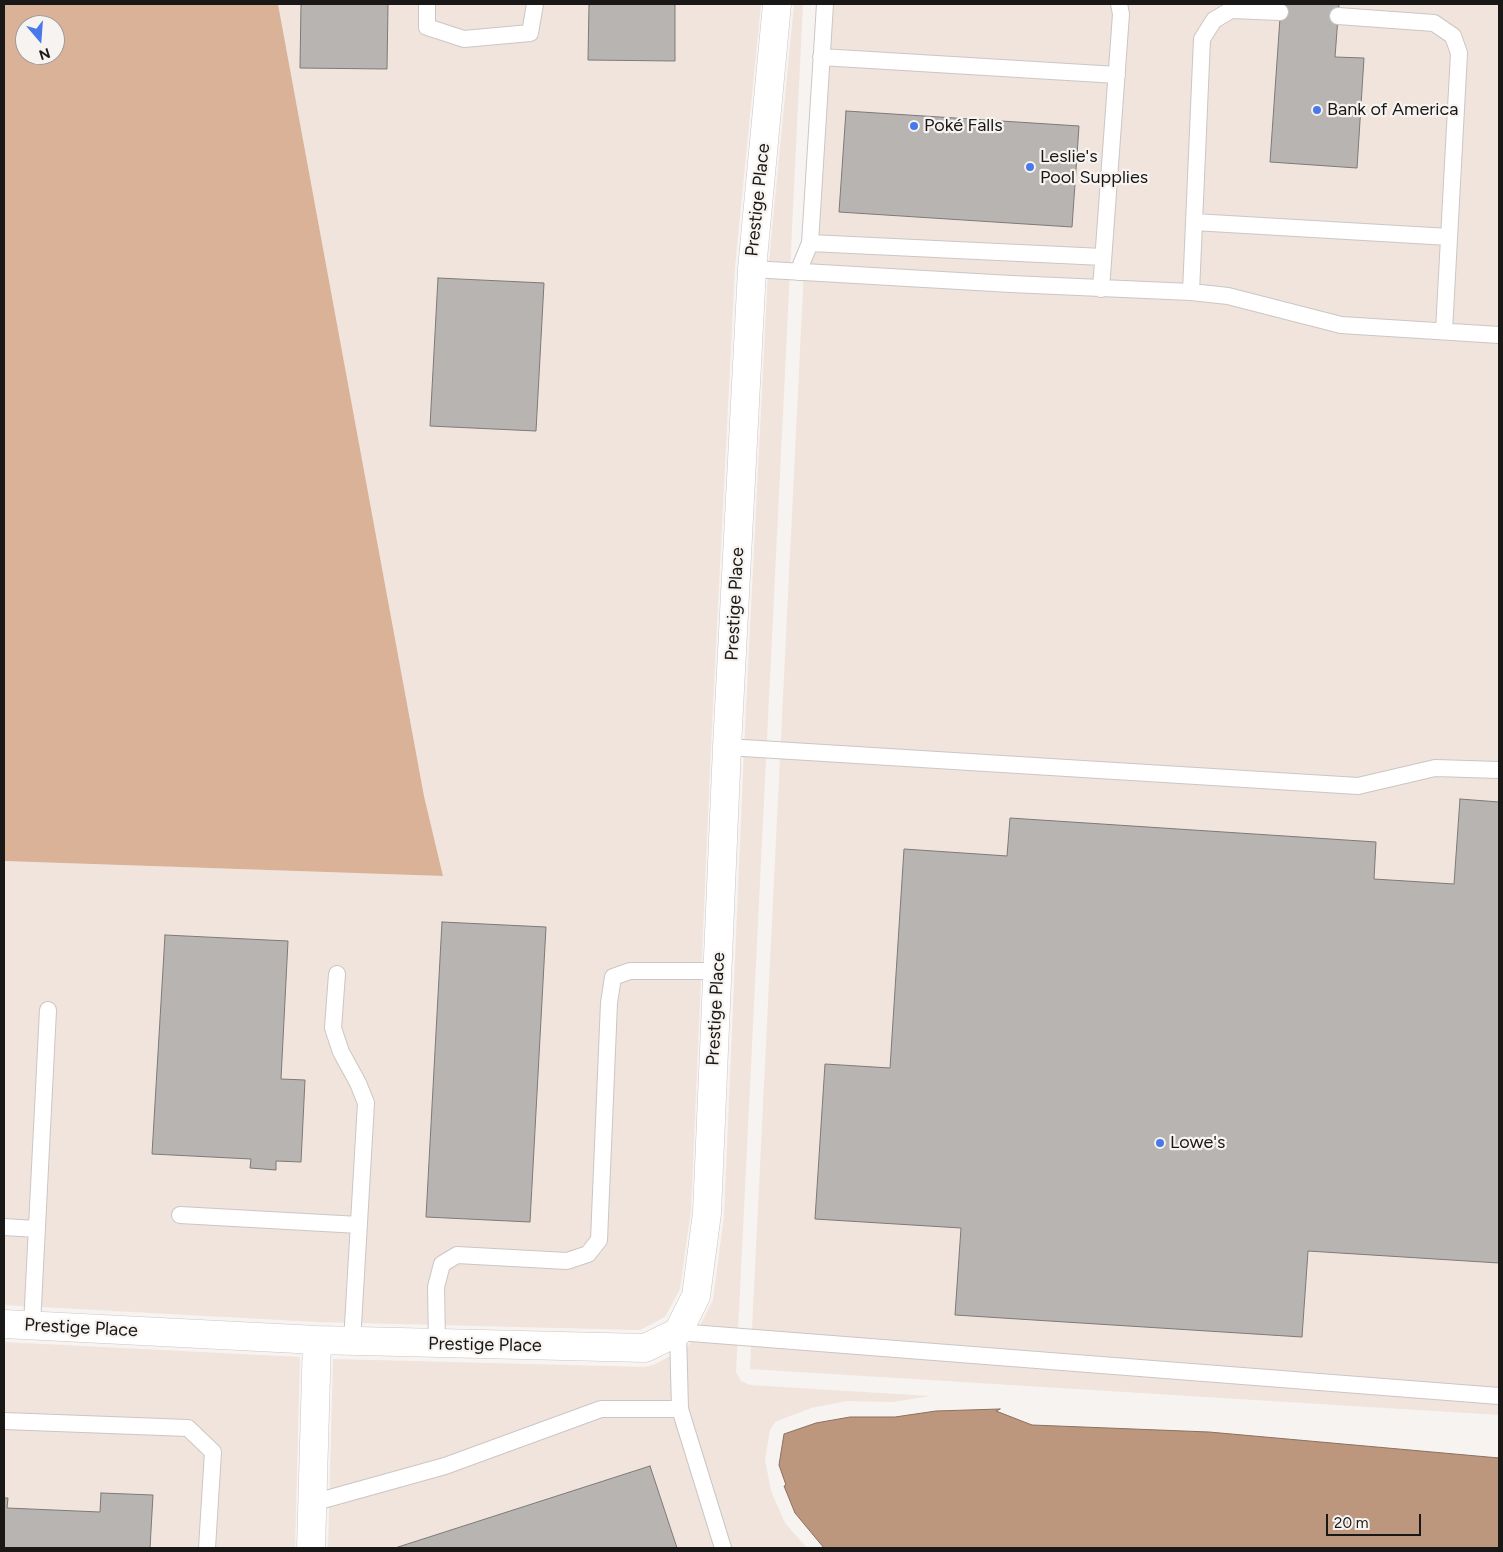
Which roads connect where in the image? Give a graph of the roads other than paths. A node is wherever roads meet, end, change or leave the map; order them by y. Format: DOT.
graph roads {
  1 [pos="427,4"];
  2 [pos="535,4"];
  3 [pos="777,4"];
  4 [pos="825,4"];
  5 [pos="1119,4"];
  6 [pos="1280,12"];
  7 [pos="1338,16"];
  8 [pos="821,57"];
  9 [pos="1117,75"];
  10 [pos="1194,222"];
  11 [pos="1450,237"];
  12 [pos="810,243"];
  13 [pos="1103,257"];
  14 [pos="752,269"];
  15 [pos="798,272"];
  16 [pos="1102,289"];
  17 [pos="1191,292"];
  18 [pos="1444,332"];
  19 [pos="1499,335"];
  20 [pos="727,747"];
  21 [pos="1499,770"];
  22 [pos="718,971"];
  23 [pos="337,974"];
  24 [pos="48,1010"];
  25 [pos="180,1214"];
  26 [pos="359,1225"];
  27 [pos="4,1227"];
  28 [pos="36,1229"];
  29 [pos="4,1324"];
  30 [pos="32,1325"];
  31 [pos="678,1332"];
  32 [pos="317,1340"];
  33 [pos="352,1342"];
  34 [pos="437,1343"];
  35 [pos="1499,1396"];
  36 [pos="680,1409"];
  37 [pos="4,1421"];
  38 [pos="312,1503"];
  39 [pos="207,1548"];
  40 [pos="311,1548"];
  41 [pos="723,1548"];
  1 -- 2 [label="lane"];
  3 -- 14 [label="street, Prestige Place"];
  4 -- 8 [label="lane"];
  5 -- 9 [label="lane"];
  6 -- 10 [label="lane"];
  7 -- 11 [label="lane"];
  8 -- 9 [label="lane"];
  8 -- 12 [label="lane"];
  9 -- 13 [label="lane"];
  10 -- 11 [label="lane"];
  10 -- 17 [label="lane"];
  11 -- 18 [label="lane"];
  12 -- 13 [label="lane"];
  12 -- 15 [label="lane"];
  13 -- 16 [label="lane"];
  14 -- 15 [label="lane"];
  14 -- 20 [label="street, Prestige Place"];
  15 -- 16 [label="lane"];
  16 -- 17 [label="lane"];
  17 -- 18 [label="lane"];
  18 -- 19 [label="lane"];
  20 -- 21 [label="lane"];
  20 -- 22 [label="street, Prestige Place"];
  22 -- 31 [label="street, Prestige Place"];
  22 -- 34 [label="lane"];
  23 -- 26 [label="lane"];
  24 -- 28 [label="lane"];
  25 -- 26 [label="lane"];
  26 -- 33 [label="lane"];
  27 -- 28 [label="lane"];
  28 -- 30 [label="lane"];
  29 -- 30 [label="street, Prestige Place"];
  30 -- 32 [label="street, Prestige Place"];
  31 -- 34 [label="street, Prestige Place"];
  31 -- 35 [label="lane"];
  31 -- 36 [label="lane"];
  32 -- 33 [label="street, Prestige Place"];
  32 -- 38 [label="street"];
  33 -- 34 [label="street, Prestige Place"];
  36 -- 38 [label="lane"];
  36 -- 41 [label="lane"];
  37 -- 39 [label="lane"];
  38 -- 40 [label="street"];
}
